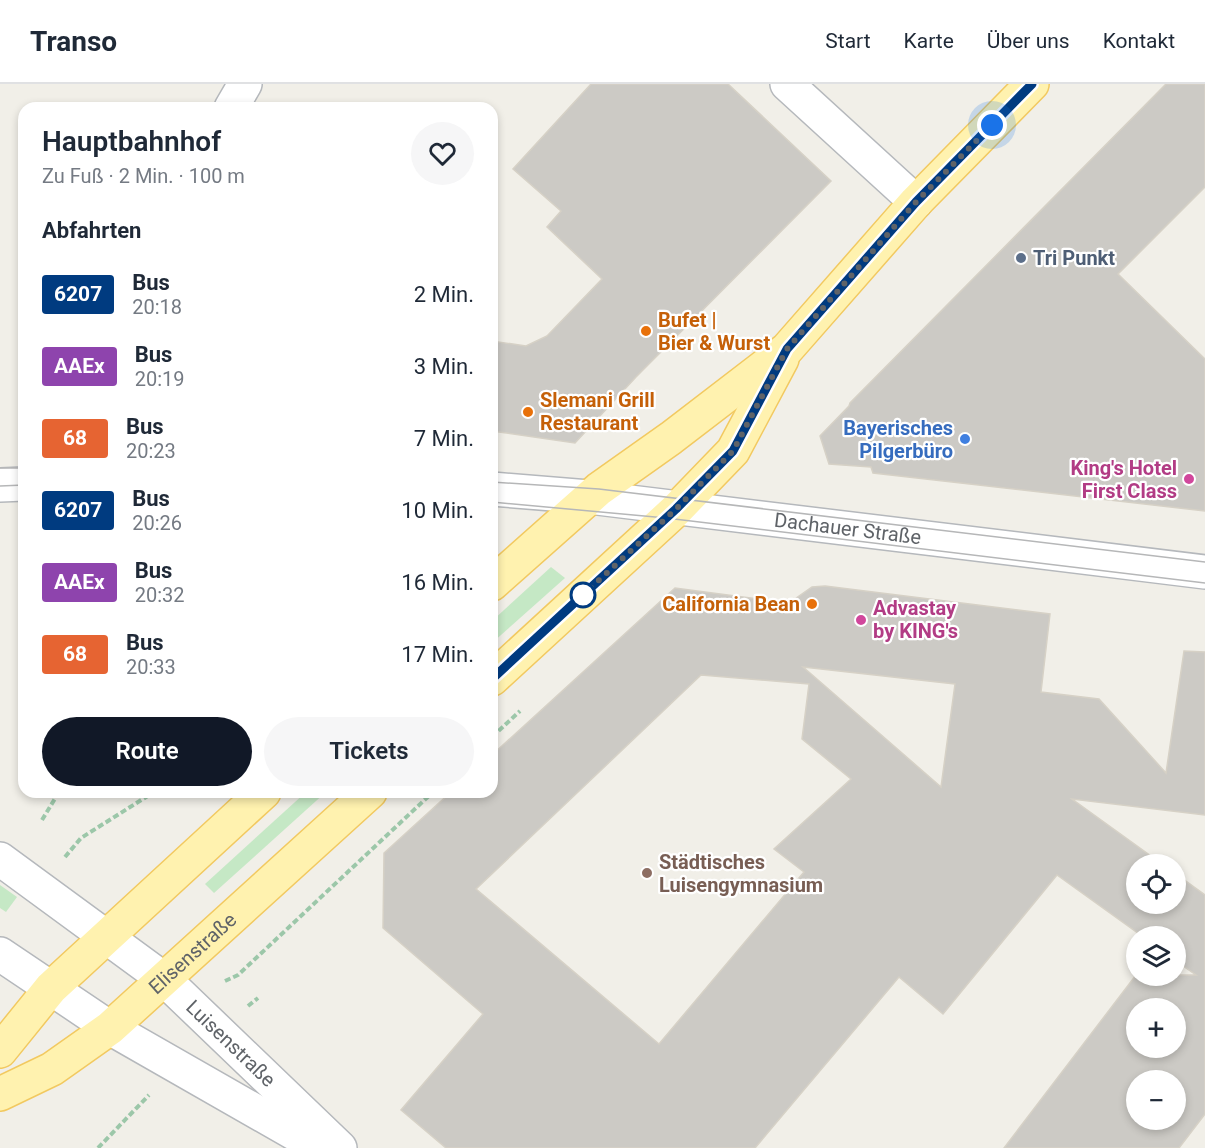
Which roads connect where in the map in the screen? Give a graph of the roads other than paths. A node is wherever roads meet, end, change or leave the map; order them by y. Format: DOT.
graph roads {
  1 [pos="245,84"];
  2 [pos="787,84"];
  3 [pos="1032,84"];
  4 [pos="234,102"];
  5 [pos="916,202"];
  6 [pos="787,349"];
  7 [pos="0,469"];
  8 [pos="18,469"];
  9 [pos="18,484"];
  10 [pos="0,485"];
  11 [pos="498,490"];
  12 [pos="589,498"];
  13 [pos="676,509"];
  14 [pos="1205,572"];
  15 [pos="498,579"];
  16 [pos="498,673"];
  17 [pos="257,798"];
  18 [pos="363,798"];
  19 [pos="0,859"];
  20 [pos="106,937"];
  21 [pos="0,954"];
  22 [pos="165,980"];
  23 [pos="51,988"];
  24 [pos="110,1028"];
  25 [pos="0,1051"];
  26 [pos="0,1094"];
  27 [pos="320,1148"];
  28 [pos="340,1148"];
  1 -- 4 [label="street"];
  2 -- 5 [label="street"];
  3 -- 5 [label="main road"];
  5 -- 6 [label="main road"];
  6 -- 12 [label="main road"];
  6 -- 13 [label="main road"];
  7 -- 8 [label="street"];
  9 -- 10 [label="street"];
  11 -- 12 [label="street, Dachauer Straße"];
  12 -- 13 [label="street, Dachauer Straße"];
  12 -- 15 [label="main road"];
  13 -- 14 [label="street, Dachauer Straße"];
  13 -- 16 [label="main road"];
  17 -- 20 [label="main road"];
  18 -- 22 [label="main road, Elisenstraße"];
  19 -- 20 [label="street, Luisenstraße"];
  20 -- 22 [label="street, Luisenstraße"];
  20 -- 23 [label="main road"];
  21 -- 23 [label="street, Luisenstraße"];
  22 -- 24 [label="main road, Elisenstraße"];
  22 -- 28 [label="street, Luisenstraße"];
  23 -- 24 [label="street, Luisenstraße"];
  23 -- 25 [label="main road"];
  24 -- 26 [label="main road, Elisenstraße"];
  24 -- 27 [label="street, Luisenstraße"];
}
